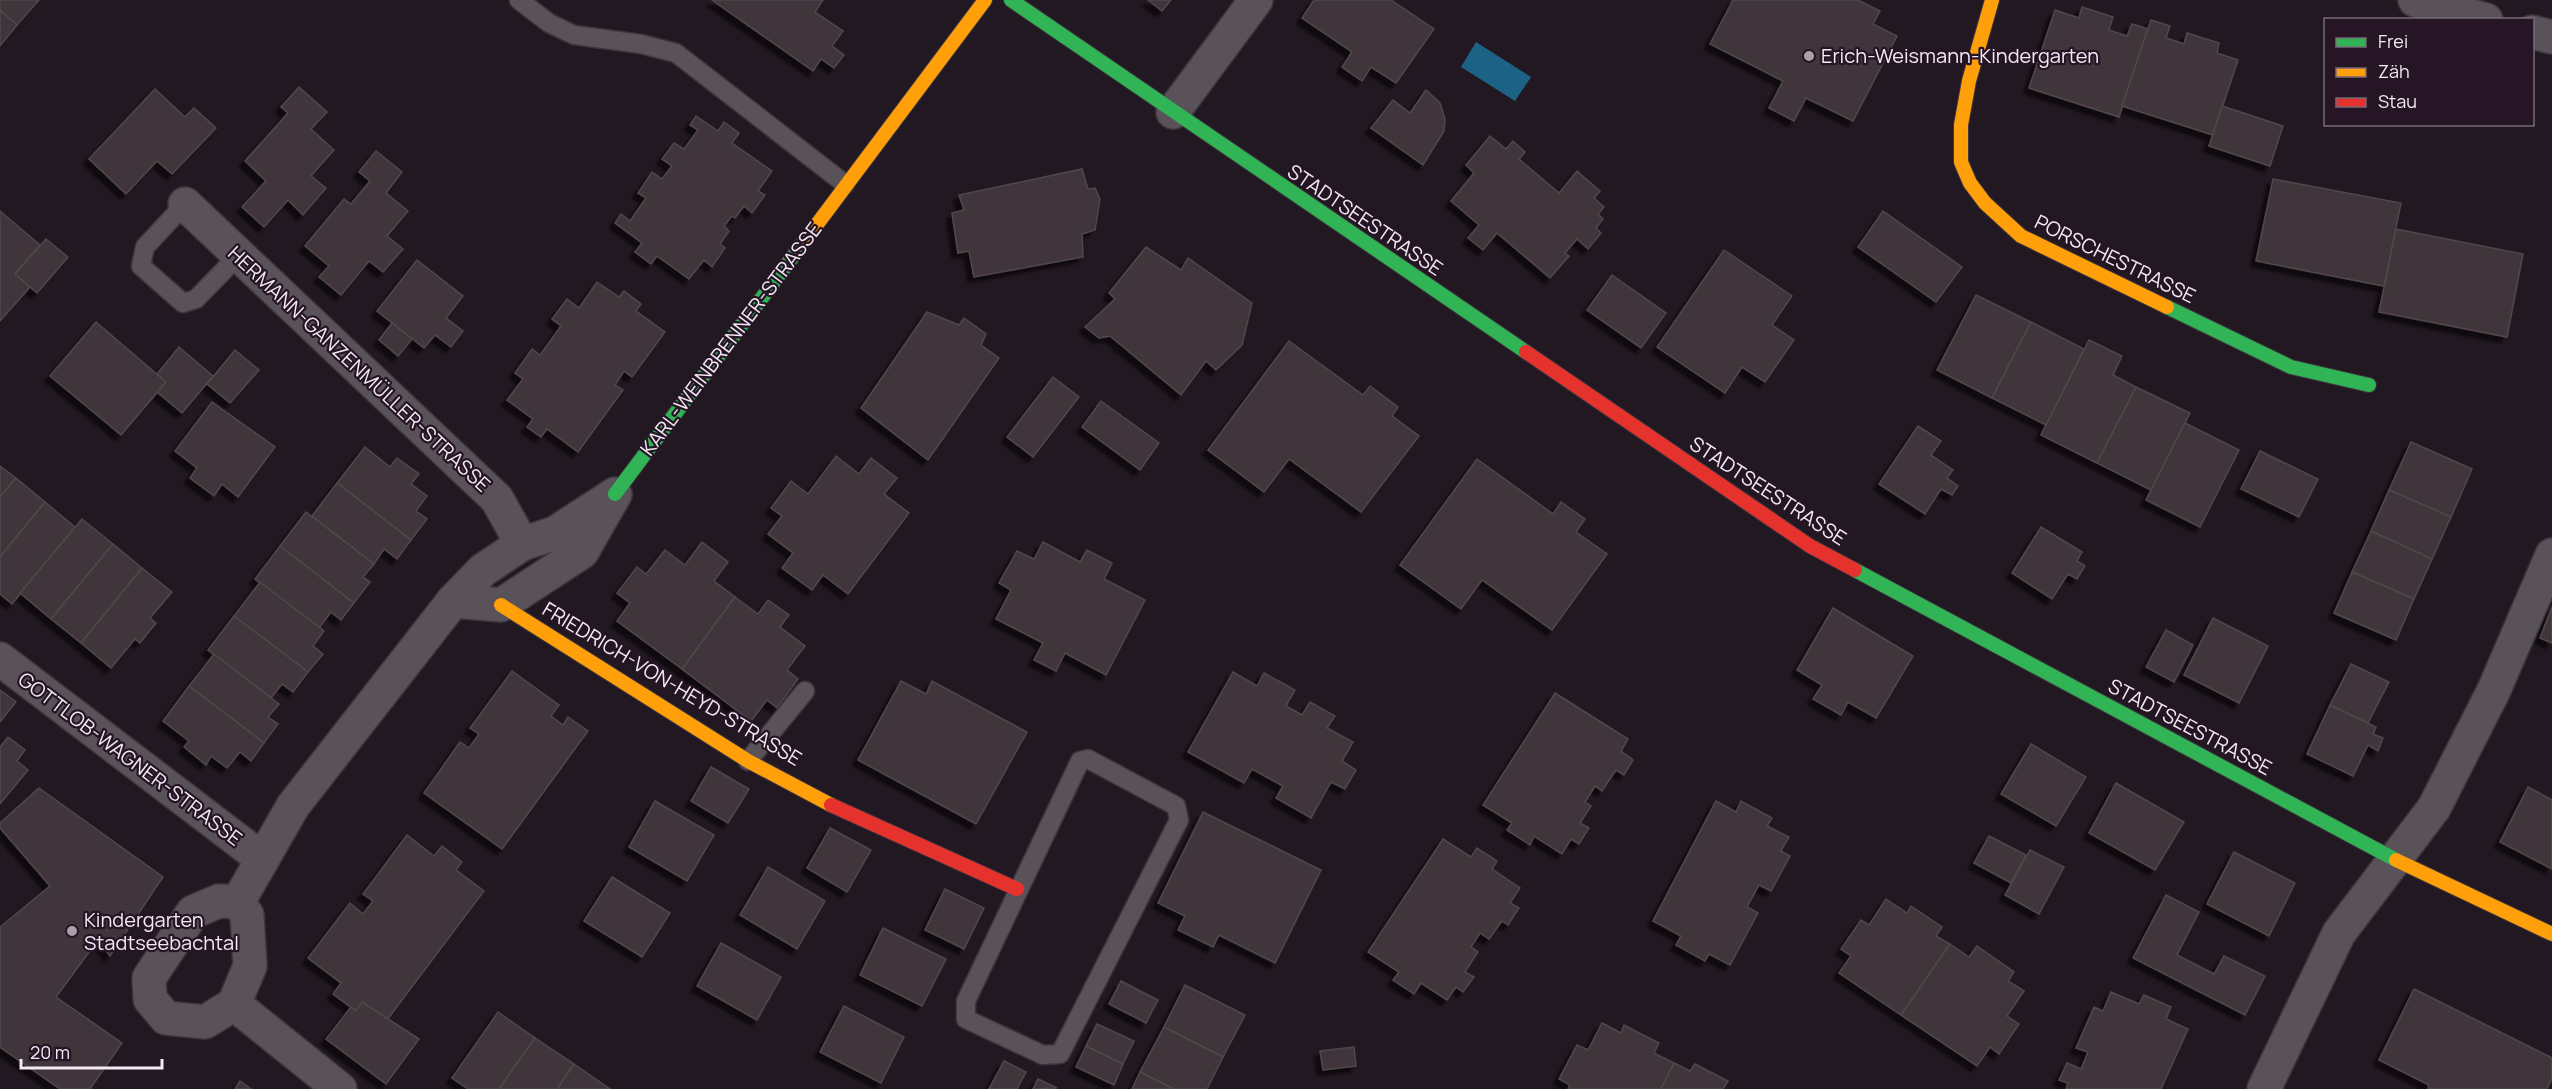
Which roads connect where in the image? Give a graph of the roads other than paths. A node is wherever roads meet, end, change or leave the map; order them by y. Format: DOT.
graph roads {
  1 [pos="519,0"];
  2 [pos="985,0"];
  3 [pos="1011,0"];
  4 [pos="1257,0"];
  5 [pos="1992,0"];
  6 [pos="2415,0"];
  7 [pos="2479,18"];
  8 [pos="2534,32"];
  9 [pos="2552,37"];
  10 [pos="1173,112"];
  11 [pos="845,183"];
  12 [pos="184,204"];
  13 [pos="238,256"];
  14 [pos="2369,385"];
  15 [pos="615,494"];
  16 [pos="522,544"];
  17 [pos="2552,555"];
  18 [pos="453,601"];
  19 [pos="501,605"];
  20 [pos="0,659"];
  21 [pos="805,691"];
  22 [pos="748,761"];
  23 [pos="261,858"];
  24 [pos="2397,860"];
  25 [pos="1017,890"];
  26 [pos="238,902"];
  27 [pos="2552,934"];
  28 [pos="234,1004"];
  29 [pos="340,1089"];
  30 [pos="2264,1089"];
  1 -- 11 [label="lane"];
  2 -- 11 [label="street, KARL-WEINBRENNER-STRASSE"];
  3 -- 10 [label="street, STADTSEESTRASSE"];
  4 -- 10 [label="street"];
  5 -- 14 [label="street, PORSCHESTRASSE"];
  6 -- 7 [label="street"];
  8 -- 9 [label="street"];
  10 -- 24 [label="street, STADTSEESTRASSE"];
  11 -- 15 [label="street, KARL-WEINBRENNER-STRASSE"];
  12 -- 13 [label="street, HERMANN-GANZENMÜLLER-STRASSE"];
  12 -- 13 [label="lane"];
  13 -- 16 [label="street, HERMANN-GANZENMÜLLER-STRASSE"];
  15 -- 16 [label="street, KARL-WEINBRENNER-STRASSE"];
  15 -- 19 [label="street, KARL-WEINBRENNER-STRASSE"];
  16 -- 18 [label="street, KARL-WEINBRENNER-STRASSE"];
  17 -- 24 [label="street"];
  18 -- 19 [label="street"];
  18 -- 23 [label="street, KARL-WEINBRENNER-STRASSE"];
  19 -- 22 [label="street, FRIEDRICH-VON-HEYD-STRASSE"];
  20 -- 23 [label="street, GOTTLOB-WAGNER-STRASSE"];
  21 -- 22 [label="lane"];
  22 -- 25 [label="street, FRIEDRICH-VON-HEYD-STRASSE"];
  23 -- 26 [label="street, KARL-WEINBRENNER-STRASSE"];
  24 -- 27 [label="street, STADTSEESTRASSE"];
  24 -- 30 [label="street"];
  25 -- 25 [label="lane"];
  26 -- 28 [label="street"];
  26 -- 28 [label="street"];
  28 -- 29 [label="street"];
}
